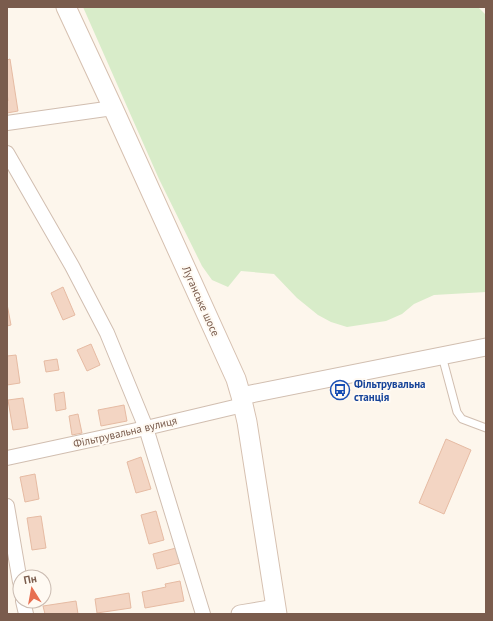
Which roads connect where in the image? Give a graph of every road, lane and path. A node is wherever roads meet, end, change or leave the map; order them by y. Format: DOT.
graph roads {
  1 [pos="66,7"];
  2 [pos="113,108"];
  3 [pos="7,123"];
  4 [pos="7,153"];
  5 [pos="486,346"];
  6 [pos="442,356"];
  7 [pos="242,401"];
  8 [pos="146,428"];
  9 [pos="486,428"];
  10 [pos="7,458"];
  11 [pos="7,506"];
  12 [pos="8,522"];
  13 [pos="17,569"];
  14 [pos="277,611"];
  15 [pos="203,614"];
  16 [pos="240,614"];
  1 -- 2 [label="main road, Луганське шосе"];
  2 -- 3 [label="street"];
  2 -- 7 [label="main road, Луганське шосе"];
  4 -- 8 [label="street"];
  5 -- 6 [label="street"];
  6 -- 7 [label="street"];
  6 -- 9 [label="lane"];
  7 -- 8 [label="street, Фільтрувальна вулиця"];
  7 -- 14 [label="main road, Луганське шосе"];
  8 -- 10 [label="street, Фільтрувальна вулиця"];
  8 -- 15 [label="street"];
  11 -- 12 [label="street"];
  12 -- 13 [label="street"];
  14 -- 16 [label="street"];
}
